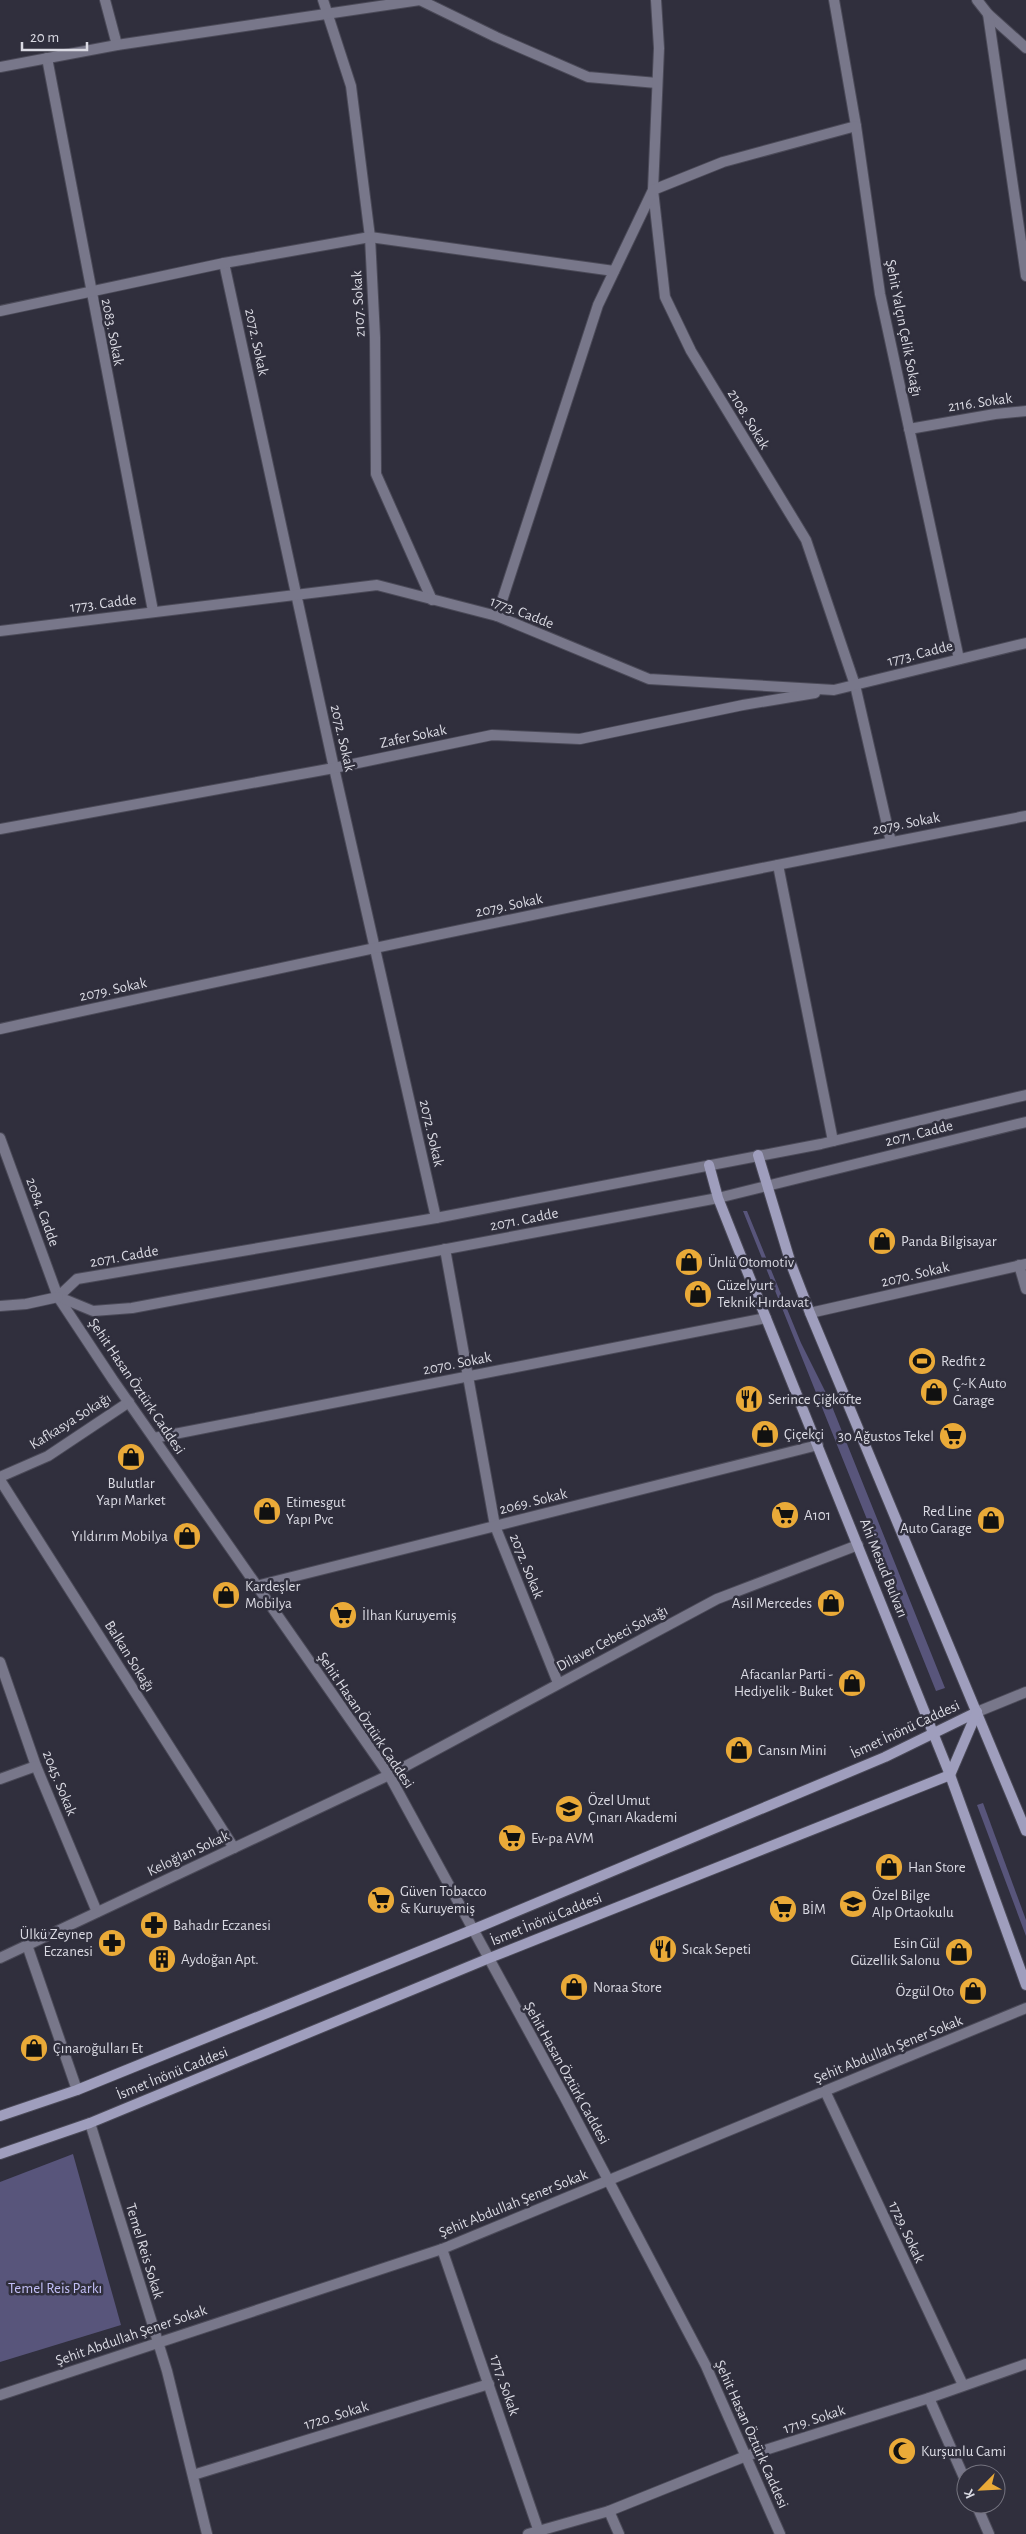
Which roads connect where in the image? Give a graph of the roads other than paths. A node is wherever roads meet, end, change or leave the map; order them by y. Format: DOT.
graph roads {
  1 [pos="105,0"];
  2 [pos="322,0"];
  3 [pos="420,0"];
  4 [pos="656,0"];
  5 [pos="834,0"];
  6 [pos="977,0"];
  7 [pos="327,13"];
  8 [pos="988,14"];
  9 [pos="117,45"];
  10 [pos="1026,48"];
  11 [pos="47,58"];
  12 [pos="0,67"];
  13 [pos="658,84"];
  14 [pos="856,126"];
  15 [pos="653,190"];
  16 [pos="370,237"];
  17 [pos="224,263"];
  18 [pos="614,271"];
  19 [pos="1026,276"];
  20 [pos="90,292"];
  21 [pos="0,310"];
  22 [pos="1026,412"];
  23 [pos="909,429"];
  24 [pos="296,595"];
  25 [pos="432,600"];
  26 [pos="153,611"];
  27 [pos="497,616"];
  28 [pos="0,630"];
  29 [pos="1026,643"];
  30 [pos="959,659"];
  31 [pos="855,684"];
  32 [pos="834,690"];
  33 [pos="334,768"];
  34 [pos="1026,816"];
  35 [pos="0,829"];
  36 [pos="891,842"];
  37 [pos="778,865"];
  38 [pos="375,949"];
  39 [pos="0,1029"];
  40 [pos="1026,1094"];
  41 [pos="1026,1122"];
  42 [pos="0,1138"];
  43 [pos="834,1141"];
  44 [pos="758,1155"];
  45 [pos="709,1165"];
  46 [pos="766,1186"];
  47 [pos="718,1198"];
  48 [pos="436,1218"];
  49 [pos="445,1249"];
  50 [pos="1023,1264"];
  51 [pos="1026,1289"];
  52 [pos="58,1297"];
  53 [pos="0,1306"];
  54 [pos="810,1313"];
  55 [pos="766,1318"];
  56 [pos="468,1376"];
  57 [pos="129,1402"];
  58 [pos="154,1438"];
  59 [pos="818,1446"];
  60 [pos="0,1478"];
  61 [pos="495,1526"];
  62 [pos="858,1545"];
  63 [pos="256,1586"];
  64 [pos="0,1662"];
  65 [pos="558,1683"];
  66 [pos="1026,1692"];
  67 [pos="977,1712"];
  68 [pos="933,1733"];
  69 [pos="36,1766"];
  70 [pos="389,1775"];
  71 [pos="950,1775"];
  72 [pos="0,1779"];
  73 [pos="1026,1831"];
  74 [pos="234,1848"];
  75 [pos="97,1912"];
  76 [pos="472,1930"];
  77 [pos="27,1945"];
  78 [pos="0,1958"];
  79 [pos="487,1958"];
  80 [pos="1026,1985"];
  81 [pos="1026,2008"];
  82 [pos="77,2090"];
  83 [pos="824,2091"];
  84 [pos="0,2116"];
  85 [pos="90,2123"];
  86 [pos="0,2154"];
  87 [pos="608,2180"];
  88 [pos="442,2249"];
  89 [pos="158,2341"];
  90 [pos="1026,2364"];
  91 [pos="489,2384"];
  92 [pos="963,2385"];
  93 [pos="0,2395"];
  94 [pos="929,2398"];
  95 [pos="746,2456"];
  96 [pos="958,2464"];
  97 [pos="193,2475"];
  98 [pos="610,2511"];
  99 [pos="980,2514"];
  100 [pos="539,2532"];
  101 [pos="207,2534"];
  102 [pos="528,2534"];
  103 [pos="618,2534"];
  104 [pos="780,2534"];
  105 [pos="989,2534"];
  1 -- 9 [label="street"];
  2 -- 7 [label="street, 2107. Sokak"];
  3 -- 7 [label="street"];
  3 -- 13 [label="street"];
  4 -- 13 [label="street, 2108. Sokak"];
  5 -- 14 [label="street, Şehit Yalçın Çelik Sokağı"];
  6 -- 8 [label="street"];
  7 -- 9 [label="street"];
  7 -- 16 [label="street, 2107. Sokak"];
  8 -- 10 [label="street"];
  8 -- 19 [label="street"];
  9 -- 11 [label="street"];
  11 -- 12 [label="street"];
  11 -- 20 [label="street, 2083. Sokak"];
  13 -- 15 [label="street, 2108. Sokak"];
  14 -- 15 [label="street"];
  14 -- 23 [label="street, Şehit Yalçın Çelik Sokağı"];
  15 -- 18 [label="street"];
  15 -- 31 [label="street, 2108. Sokak"];
  16 -- 17 [label="street"];
  16 -- 18 [label="street"];
  16 -- 25 [label="street, 2107. Sokak"];
  17 -- 20 [label="street"];
  17 -- 24 [label="street, 2072. Sokak"];
  18 -- 27 [label="street"];
  20 -- 21 [label="street"];
  20 -- 26 [label="street, 2083. Sokak"];
  22 -- 23 [label="street, 2116. Sokak"];
  23 -- 30 [label="street, Şehit Yalçın Çelik Sokağı"];
  24 -- 25 [label="street, 1773. Cadde"];
  24 -- 26 [label="street, 1773. Cadde"];
  24 -- 33 [label="street, 2072. Sokak"];
  25 -- 27 [label="street, 1773. Cadde"];
  26 -- 28 [label="street, 1773. Cadde"];
  27 -- 32 [label="street, 1773. Cadde"];
  29 -- 30 [label="street, 1773. Cadde"];
  30 -- 31 [label="street, 1773. Cadde"];
  31 -- 32 [label="street, 1773. Cadde"];
  31 -- 36 [label="street, 2108. Sokak"];
  32 -- 33 [label="street, Zafer Sokak"];
  33 -- 35 [label="street, Zafer Sokak"];
  33 -- 38 [label="street, 2072. Sokak"];
  34 -- 36 [label="street, 2079. Sokak"];
  36 -- 37 [label="street, 2079. Sokak"];
  37 -- 38 [label="street, 2079. Sokak"];
  37 -- 43 [label="street"];
  38 -- 39 [label="street, 2079. Sokak"];
  38 -- 48 [label="street, 2072. Sokak"];
  40 -- 43 [label="street, 2071. Cadde"];
  41 -- 46 [label="street, 2071. Cadde"];
  42 -- 52 [label="street, 2084. Cadde"];
  43 -- 44 [label="street, 2071. Cadde"];
  44 -- 45 [label="street, 2071. Cadde"];
  44 -- 46 [label="main road, Ahi Mesud Bulvarı"];
  45 -- 47 [label="main road, Ahi Mesud Bulvarı"];
  45 -- 48 [label="street, 2071. Cadde"];
  46 -- 47 [label="street, 2071. Cadde"];
  46 -- 54 [label="main road, Ahi Mesud Bulvarı"];
  47 -- 49 [label="street, 2071. Cadde"];
  47 -- 55 [label="main road, Ahi Mesud Bulvarı"];
  48 -- 52 [label="street, 2071. Cadde"];
  49 -- 52 [label="street, 2071. Cadde"];
  49 -- 56 [label="street, 2072. Sokak"];
  50 -- 51 [label="street"];
  50 -- 54 [label="street, 2070. Sokak"];
  52 -- 53 [label="street"];
  52 -- 57 [label="street, Şehit Hasan Öztürk Caddesi"];
  54 -- 67 [label="main road, Ahi Mesud Bulvarı"];
  55 -- 56 [label="street, 2070. Sokak"];
  55 -- 59 [label="main road, Ahi Mesud Bulvarı"];
  56 -- 58 [label="street, 2070. Sokak"];
  56 -- 61 [label="street, 2072. Sokak"];
  57 -- 58 [label="street, Şehit Hasan Öztürk Caddesi"];
  57 -- 60 [label="street, Kafkasya Sokağı"];
  58 -- 63 [label="street, Şehit Hasan Öztürk Caddesi"];
  59 -- 61 [label="street, 2069. Sokak"];
  59 -- 62 [label="main road, Ahi Mesud Bulvarı"];
  60 -- 74 [label="street, Balkan Sokağı"];
  61 -- 63 [label="street, 2069. Sokak"];
  61 -- 65 [label="street, 2072. Sokak"];
  62 -- 65 [label="street, Dilaver Cebeci Sokağı"];
  62 -- 68 [label="main road, Ahi Mesud Bulvarı"];
  63 -- 70 [label="street, Şehit Hasan Öztürk Caddesi"];
  64 -- 69 [label="street, 2045. Sokak"];
  65 -- 70 [label="street, Dilaver Cebeci Sokağı"];
  66 -- 67 [label="street"];
  67 -- 68 [label="main road, İsmet İnönü Caddesi"];
  67 -- 71 [label="main road, İsmet İnönü Caddesi"];
  67 -- 73 [label="main road, Ahi Mesud Bulvarı"];
  68 -- 71 [label="main road, Ahi Mesud Bulvarı"];
  68 -- 76 [label="main road, İsmet İnönü Caddesi"];
  69 -- 72 [label="street"];
  69 -- 75 [label="street, 2045. Sokak"];
  70 -- 74 [label="street, Keloğlan Sokak"];
  70 -- 76 [label="street, Şehit Hasan Öztürk Caddesi"];
  71 -- 79 [label="main road, İsmet İnönü Caddesi"];
  71 -- 80 [label="main road, Ahi Mesud Bulvarı"];
  74 -- 75 [label="street, Keloğlan Sokak"];
  75 -- 77 [label="street, Keloğlan Sokak"];
  76 -- 79 [label="street, Şehit Hasan Öztürk Caddesi"];
  76 -- 82 [label="main road, İsmet İnönü Caddesi"];
  77 -- 78 [label="street, Keloğlan Sokak"];
  77 -- 82 [label="street"];
  79 -- 85 [label="main road, İsmet İnönü Caddesi"];
  79 -- 87 [label="street, Şehit Hasan Öztürk Caddesi"];
  81 -- 83 [label="street, Şehit Abdullah Şener Sokak"];
  82 -- 84 [label="main road, İsmet İnönü Caddesi"];
  83 -- 87 [label="street, Şehit Abdullah Şener Sokak"];
  83 -- 92 [label="street, 1729. Sokak"];
  85 -- 86 [label="main road, İsmet İnönü Caddesi"];
  85 -- 89 [label="street, Temel Reis Sokak"];
  87 -- 88 [label="street, Şehit Abdullah Şener Sokak"];
  87 -- 95 [label="street, Şehit Hasan Öztürk Caddesi"];
  88 -- 89 [label="street, Şehit Abdullah Şener Sokak"];
  88 -- 91 [label="street, 1717. Sokak"];
  89 -- 93 [label="street, Şehit Abdullah Şener Sokak"];
  89 -- 97 [label="street, Temel Reis Sokak"];
  90 -- 92 [label="street, 1719. Sokak"];
  91 -- 97 [label="street, 1720. Sokak"];
  91 -- 100 [label="street, 1717. Sokak"];
  92 -- 94 [label="street, 1719. Sokak"];
  94 -- 95 [label="street, 1719. Sokak"];
  94 -- 96 [label="street"];
  95 -- 98 [label="street, 1719. Sokak"];
  95 -- 104 [label="street, Şehit Hasan Öztürk Caddesi"];
  97 -- 101 [label="street, Temel Reis Sokak"];
  98 -- 100 [label="street, 1719. Sokak"];
  98 -- 103 [label="street"];
  99 -- 105 [label="street"];
  100 -- 102 [label="street, 1719. Sokak"];
}
